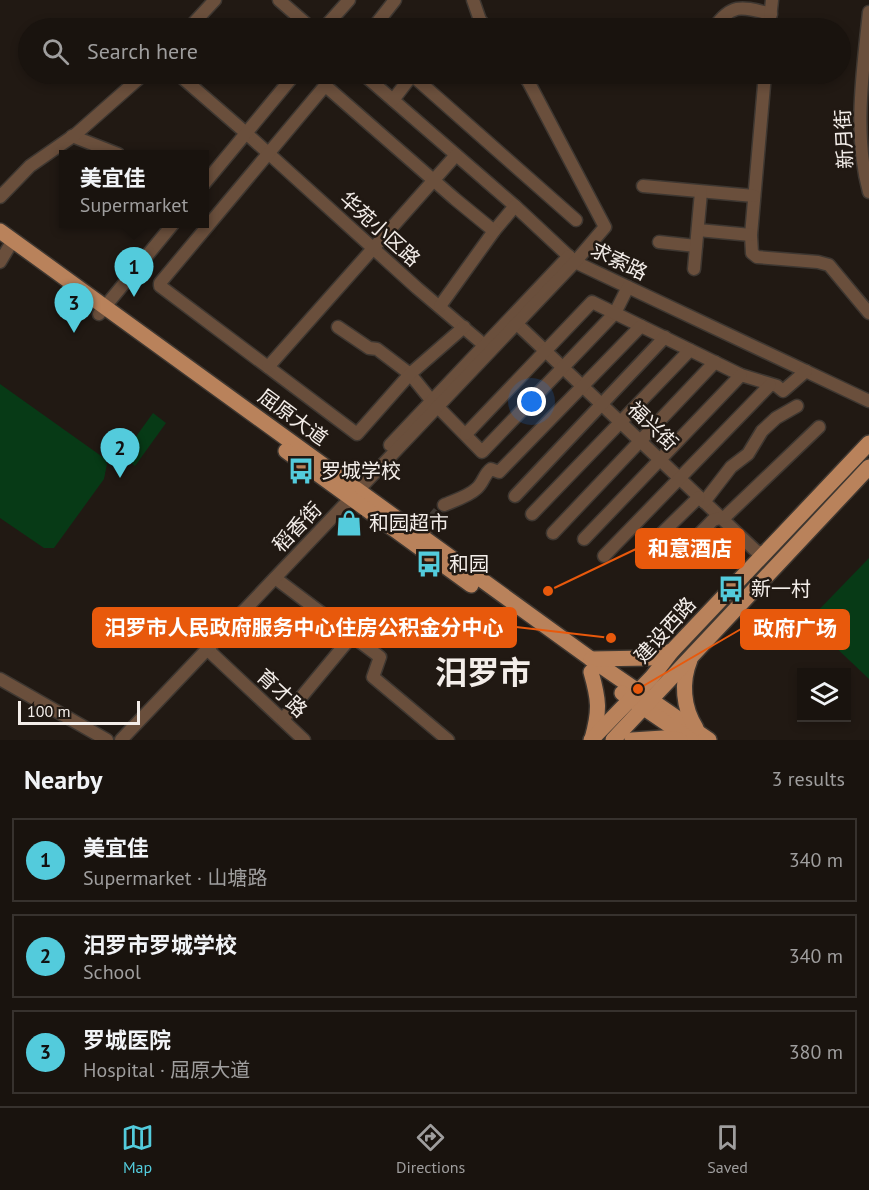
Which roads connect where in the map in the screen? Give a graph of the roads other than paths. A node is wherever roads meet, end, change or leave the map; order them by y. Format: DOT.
graph roads {
  1 [pos="215,0"];
  2 [pos="279,0"];
  3 [pos="349,0"];
  4 [pos="358,0"];
  5 [pos="395,0"];
  6 [pos="473,0"];
  7 [pos="772,0"];
  8 [pos="869,12"];
  9 [pos="771,14"];
  10 [pos="198,18"];
  11 [pos="300,18"];
  12 [pos="333,18"];
  13 [pos="342,18"];
  14 [pos="382,18"];
  15 [pos="479,18"];
  16 [pos="722,18"];
  17 [pos="771,18"];
  18 [pos="132,84"];
  19 [pos="190,84"];
  20 [pos="279,84"];
  21 [pos="286,84"];
  22 [pos="375,84"];
  23 [pos="406,84"];
  24 [pos="423,84"];
  25 [pos="530,84"];
  26 [pos="764,84"];
  27 [pos="393,100"];
  28 [pos="244,131"];
  29 [pos="72,136"];
  30 [pos="108,150"];
  31 [pos="268,153"];
  32 [pos="456,155"];
  33 [pos="209,168"];
  34 [pos="209,177"];
  35 [pos="434,181"];
  36 [pos="643,186"];
  37 [pos="701,192"];
  38 [pos="869,192"];
  39 [pos="754,196"];
  40 [pos="0,197"];
  41 [pos="515,206"];
  42 [pos="576,220"];
  43 [pos="209,224"];
  44 [pos="160,228"];
  45 [pos="169,228"];
  46 [pos="206,228"];
  47 [pos="698,230"];
  48 [pos="494,231"];
  49 [pos="751,235"];
  50 [pos="659,242"];
  51 [pos="4,245"];
  52 [pos="696,246"];
  53 [pos="373,249"];
  54 [pos="572,259"];
  55 [pos="694,269"];
  56 [pos="628,287"];
  57 [pos="440,306"];
  58 [pos="99,308"];
  59 [pos="615,313"];
  60 [pos="869,313"];
  61 [pos="517,324"];
  62 [pos="641,326"];
  63 [pos="338,327"];
  64 [pos="464,327"];
  65 [pos="665,337"];
  66 [pos="487,348"];
  67 [pos="690,350"];
  68 [pos="546,351"];
  69 [pos="715,362"];
  70 [pos="268,367"];
  71 [pos="564,368"];
  72 [pos="806,371"];
  73 [pos="410,374"];
  74 [pos="741,375"];
  75 [pos="770,385"];
  76 [pos="583,386"];
  77 [pos="869,401"];
  78 [pos="434,403"];
  79 [pos="602,404"];
  80 [pos="797,406"];
  81 [pos="621,422"];
  82 [pos="819,427"];
  83 [pos="466,434"];
  84 [pos="640,441"];
  85 [pos="869,442"];
  86 [pos="659,459"];
  87 [pos="869,467"];
  88 [pos="680,478"];
  89 [pos="352,492"];
  90 [pos="515,496"];
  91 [pos="702,500"];
  92 [pos="444,505"];
  93 [pos="532,514"];
  94 [pos="721,518"];
  95 [pos="430,521"];
  96 [pos="554,533"];
  97 [pos="421,536"];
  98 [pos="584,539"];
  99 [pos="655,540"];
  100 [pos="765,554"];
  101 [pos="604,556"];
  102 [pos="676,558"];
  103 [pos="275,578"];
  104 [pos="352,636"];
  105 [pos="207,649"];
  106 [pos="672,651"];
  107 [pos="693,654"];
  108 [pos="591,665"];
  109 [pos="0,679"];
  110 [pos="641,699"];
  111 [pos="283,719"];
  112 [pos="699,737"];
  113 [pos="107,740"];
  114 [pos="114,740"];
  115 [pos="121,740"];
  116 [pos="304,740"];
  117 [pos="448,740"];
  118 [pos="592,740"];
  119 [pos="613,740"];
  120 [pos="632,740"];
  121 [pos="680,740"];
  1 -- 10 [label="street"];
  2 -- 11 [label="street"];
  3 -- 12 [label="street"];
  4 -- 13 [label="street"];
  5 -- 14 [label="street"];
  6 -- 15 [label="street"];
  7 -- 9 [label="street"];
  8 -- 38 [label="street, 新月街"];
  9 -- 16 [label="street"];
  9 -- 17 [label="street"];
  18 -- 29 [label="street"];
  19 -- 28 [label="street, 华苑小区路"];
  20 -- 28 [label="street"];
  21 -- 28 [label="street"];
  22 -- 27 [label="street, 求索路"];
  23 -- 27 [label="street"];
  24 -- 42 [label="street"];
  25 -- 54 [label="street"];
  26 -- 39 [label="street"];
  27 -- 32 [label="street, 求索路"];
  28 -- 31 [label="street, 华苑小区路"];
  28 -- 33 [label="street"];
  28 -- 34 [label="street"];
  29 -- 30 [label="street"];
  29 -- 40 [label="street"];
  31 -- 35 [label="street"];
  31 -- 43 [label="street"];
  31 -- 53 [label="street, 华苑小区路"];
  32 -- 35 [label="street"];
  32 -- 41 [label="street, 求索路"];
  35 -- 48 [label="street"];
  35 -- 53 [label="street"];
  36 -- 37 [label="street"];
  37 -- 39 [label="street"];
  37 -- 47 [label="street"];
  39 -- 49 [label="street"];
  41 -- 48 [label="street"];
  41 -- 54 [label="street, 求索路"];
  44 -- 58 [label="street"];
  45 -- 58 [label="street"];
  46 -- 70 [label="street"];
  47 -- 49 [label="street"];
  47 -- 52 [label="street"];
  48 -- 57 [label="street"];
  49 -- 60 [label="street"];
  50 -- 52 [label="street"];
  51 -- 58 [label="main road, 屈原大道"];
  52 -- 55 [label="street"];
  53 -- 57 [label="street, 华苑小区路"];
  53 -- 70 [label="street"];
  54 -- 56 [label="street, 求索路"];
  54 -- 61 [label="street, 稻香街"];
  54 -- 66 [label="street"];
  56 -- 59 [label="street"];
  56 -- 72 [label="street, 求索路"];
  57 -- 64 [label="street, 华苑小区路"];
  58 -- 89 [label="main road, 屈原大道"];
  59 -- 62 [label="street"];
  59 -- 68 [label="street"];
  59 -- 71 [label="street"];
  61 -- 66 [label="street, 稻香街"];
  61 -- 68 [label="street, 福兴街"];
  62 -- 65 [label="street"];
  62 -- 76 [label="street"];
  63 -- 73 [label="street"];
  64 -- 66 [label="street, 华苑小区路"];
  64 -- 73 [label="street"];
  65 -- 67 [label="street"];
  65 -- 79 [label="street"];
  66 -- 78 [label="street, 稻香街"];
  67 -- 69 [label="street"];
  67 -- 81 [label="street"];
  68 -- 71 [label="street, 福兴街"];
  68 -- 83 [label="street"];
  69 -- 74 [label="street"];
  69 -- 84 [label="street"];
  70 -- 73 [label="street"];
  71 -- 76 [label="street, 福兴街"];
  71 -- 83 [label="street"];
  72 -- 75 [label="street"];
  72 -- 77 [label="street, 求索路"];
  73 -- 78 [label="street"];
  74 -- 75 [label="street"];
  74 -- 86 [label="street"];
  75 -- 88 [label="street"];
  76 -- 79 [label="street, 福兴街"];
  76 -- 92 [label="street"];
  78 -- 83 [label="street"];
  78 -- 89 [label="street, 稻香街"];
  79 -- 81 [label="street, 福兴街"];
  79 -- 90 [label="street"];
  80 -- 91 [label="street"];
  81 -- 84 [label="street, 福兴街"];
  81 -- 93 [label="street"];
  82 -- 94 [label="street"];
  84 -- 86 [label="street, 福兴街"];
  84 -- 96 [label="street"];
  85 -- 100 [label="main road, 建设西路"];
  86 -- 88 [label="street, 福兴街"];
  86 -- 98 [label="street"];
  87 -- 107 [label="main road, 建设西路"];
  88 -- 91 [label="street, 福兴街"];
  88 -- 101 [label="street"];
  89 -- 97 [label="main road, 屈原大道"];
  89 -- 103 [label="street, 稻香街"];
  89 -- 108 [label="main road, 屈原大道"];
  89 -- 114 [label="street"];
  91 -- 94 [label="street, 福兴街"];
  91 -- 99 [label="street"];
  94 -- 100 [label="street, 福兴街"];
  94 -- 102 [label="street"];
  95 -- 97 [label="street"];
  97 -- 108 [label="main road, 屈原大道"];
  100 -- 106 [label="main road, 建设西路"];
  103 -- 104 [label="street"];
  103 -- 105 [label="street, 稻香街"];
  104 -- 111 [label="street"];
  104 -- 117 [label="street"];
  105 -- 111 [label="street, 育才路"];
  105 -- 115 [label="street, 稻香街"];
  106 -- 108 [label="main road"];
  106 -- 110 [label="main road, 建设西路"];
  107 -- 110 [label="main road, 建设西路"];
  107 -- 112 [label="main road"];
  108 -- 110 [label="main road, 屈原大道"];
  108 -- 118 [label="main road"];
  109 -- 113 [label="street"];
  110 -- 112 [label="main road, 屈原大道"];
  110 -- 118 [label="main road, 建设西路"];
  110 -- 119 [label="main road, 建设西路"];
  111 -- 116 [label="street, 育才路"];
  120 -- 121 [label="main road"];
}
